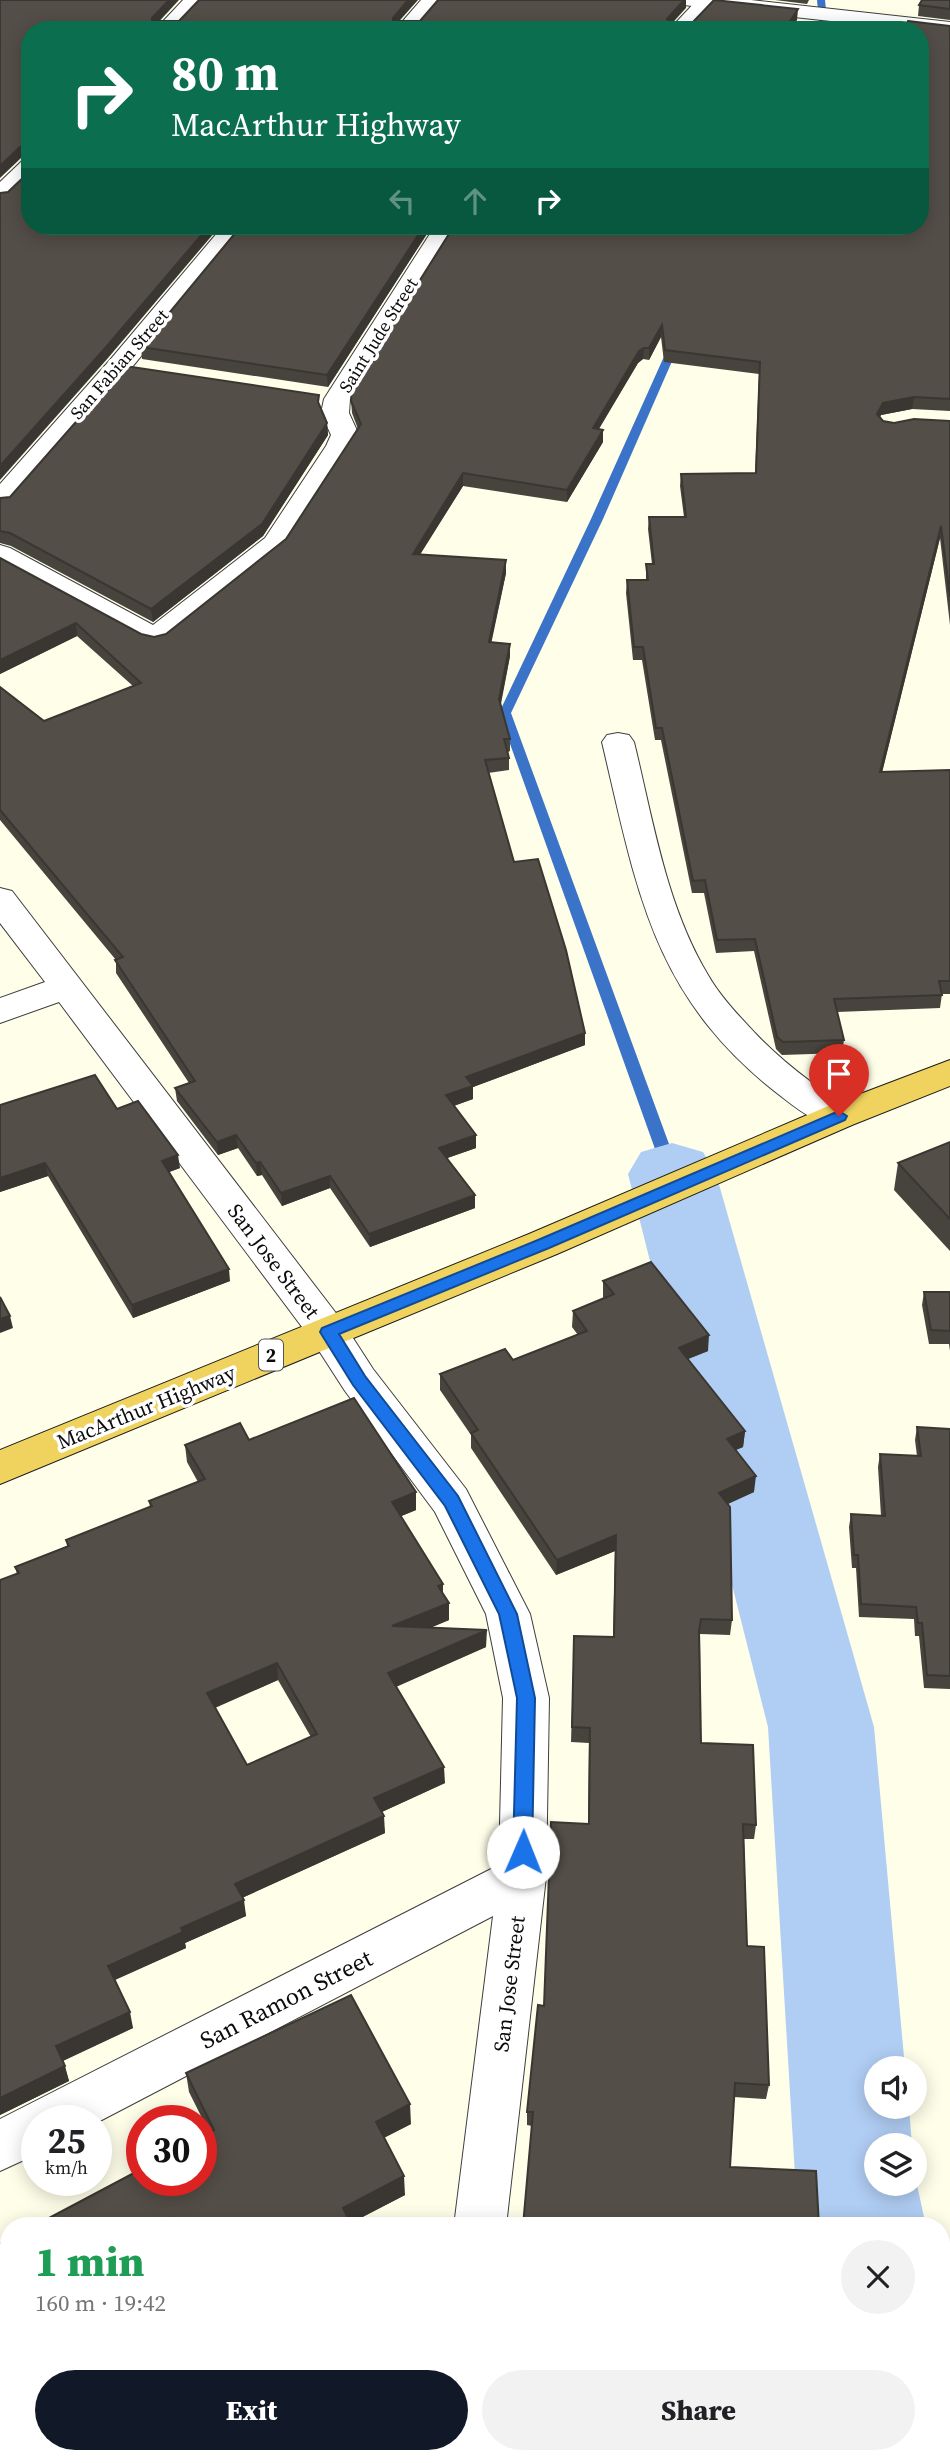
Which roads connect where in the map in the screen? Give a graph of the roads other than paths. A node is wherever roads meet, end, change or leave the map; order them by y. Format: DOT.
graph roads {
  1 [pos="195,0"];
  2 [pos="432,0"];
  3 [pos="700,1"];
  4 [pos="175,21"];
  5 [pos="414,21"];
  6 [pos="686,21"];
  7 [pos="887,21"];
  8 [pos="929,26"];
  9 [pos="950,28"];
  10 [pos="21,175"];
  11 [pos="0,196"];
  12 [pos="228,235"];
  13 [pos="440,235"];
  14 [pos="119,366"];
  15 [pos="146,370"];
  16 [pos="0,501"];
  17 [pos="0,554"];
  18 [pos="618,742"];
  19 [pos="0,899"];
  20 [pos="66,987"];
  21 [pos="0,1011"];
  22 [pos="950,1072"];
  23 [pos="827,1121"];
  24 [pos="328,1332"];
  25 [pos="0,1468"];
  26 [pos="522,1877"];
  27 [pos="80,2105"];
  28 [pos="21,2135"];
  29 [pos="0,2146"];
  30 [pos="481,2217"];
  1 -- 4 [label="street"];
  2 -- 5 [label="street"];
  3 -- 6 [label="street"];
  3 -- 7 [label="street"];
  8 -- 9 [label="street"];
  10 -- 11 [label="street"];
  12 -- 14 [label="street, San Fabian Street"];
  13 -- 17 [label="street, Saint Jude Street"];
  14 -- 15 [label="street"];
  14 -- 16 [label="street, San Fabian Street"];
  18 -- 23 [label="street"];
  19 -- 20 [label="street, San Jose Street"];
  20 -- 21 [label="street"];
  20 -- 24 [label="street, San Jose Street"];
  22 -- 23 [label="highway, MacArthur Highway / 2"];
  23 -- 24 [label="highway, MacArthur Highway / 2"];
  24 -- 25 [label="highway, MacArthur Highway / 2"];
  24 -- 26 [label="street, San Jose Street"];
  26 -- 27 [label="street, San Ramon Street"];
  26 -- 30 [label="street, San Jose Street"];
  28 -- 29 [label="street"];
}
